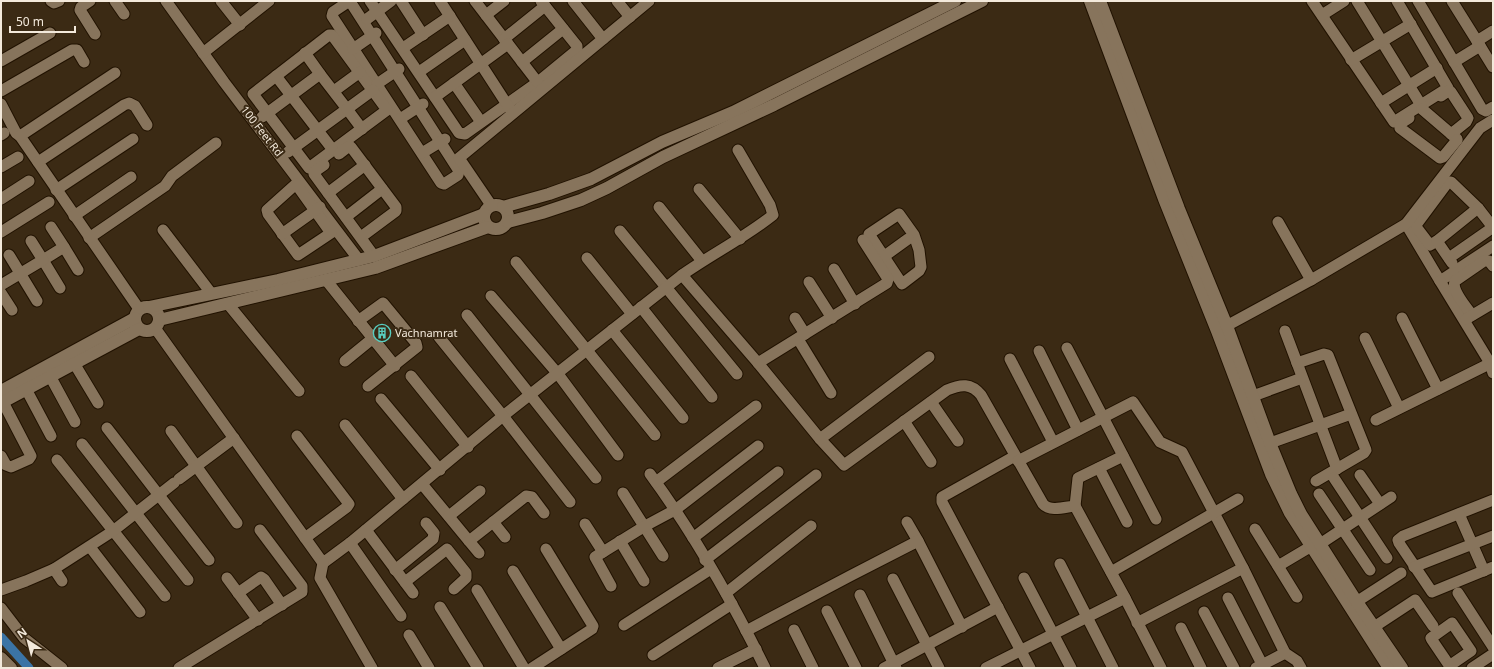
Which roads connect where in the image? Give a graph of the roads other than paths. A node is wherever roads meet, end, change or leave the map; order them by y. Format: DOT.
graph roads {
  1 [pos="51,1"];
  2 [pos="59,1"];
  3 [pos="90,1"];
  4 [pos="115,1"];
  5 [pos="166,1"];
  6 [pos="220,1"];
  7 [pos="268,1"];
  8 [pos="356,1"];
  9 [pos="370,1"];
  10 [pos="391,1"];
  11 [pos="401,1"];
  12 [pos="440,1"];
  13 [pos="475,1"];
  14 [pos="504,1"];
  15 [pos="573,1"];
  16 [pos="617,1"];
  17 [pos="649,1"];
  18 [pos="955,1"];
  19 [pos="982,1"];
  20 [pos="1090,1"];
  21 [pos="1100,1"];
  22 [pos="1312,1"];
  23 [pos="1344,1"];
  24 [pos="1357,1"];
  25 [pos="1403,1"];
  26 [pos="1418,1"];
  27 [pos="1452,1"];
  28 [pos="543,4"];
  29 [pos="378,11"];
  30 [pos="124,14"];
  31 [pos="486,15"];
  32 [pos="450,16"];
  33 [pos="1322,16"];
  34 [pos="630,17"];
  35 [pos="367,19"];
  36 [pos="1410,24"];
  37 [pos="240,25"];
  38 [pos="563,29"];
  39 [pos="1493,31"];
  40 [pos="50,32"];
  41 [pos="95,34"];
  42 [pos="374,35"];
  43 [pos="423,35"];
  44 [pos="603,39"];
  45 [pos="465,40"];
  46 [pos="506,41"];
  47 [pos="1382,41"];
  48 [pos="1478,43"];
  49 [pos="403,48"];
  50 [pos="353,49"];
  51 [pos="203,53"];
  52 [pos="305,54"];
  53 [pos="1352,60"];
  54 [pos="1,61"];
  55 [pos="84,62"];
  56 [pos="522,62"];
  57 [pos="1454,62"];
  58 [pos="481,64"];
  59 [pos="1493,67"];
  60 [pos="1438,68"];
  61 [pos="397,70"];
  62 [pos="360,72"];
  63 [pos="419,72"];
  64 [pos="115,73"];
  65 [pos="320,74"];
  66 [pos="276,76"];
  67 [pos="454,83"];
  68 [pos="540,86"];
  69 [pos="1410,86"];
  70 [pos="375,87"];
  71 [pos="334,91"];
  72 [pos="1,92"];
  73 [pos="292,95"];
  74 [pos="435,97"];
  75 [pos="1380,103"];
  76 [pos="1,104"];
  77 [pos="420,106"];
  78 [pos="1422,107"];
  79 [pos="1493,107"];
  80 [pos="347,109"];
  81 [pos="509,109"];
  82 [pos="267,113"];
  83 [pos="400,119"];
  84 [pos="1493,120"];
  85 [pos="481,122"];
  86 [pos="255,123"];
  87 [pos="147,125"];
  88 [pos="1480,128"];
  89 [pos="362,129"];
  90 [pos="318,130"];
  91 [pos="20,136"];
  92 [pos="1454,137"];
  93 [pos="133,139"];
  94 [pos="443,140"];
  95 [pos="216,143"];
  96 [pos="294,148"];
  97 [pos="1466,148"];
  98 [pos="333,150"];
  99 [pos="738,150"];
  100 [pos="422,153"];
  101 [pos="18,157"];
  102 [pos="282,157"];
  103 [pos="459,158"];
  104 [pos="38,162"];
  105 [pos="365,165"];
  106 [pos="1,167"];
  107 [pos="131,177"];
  108 [pos="29,181"];
  109 [pos="382,188"];
  110 [pos="699,189"];
  111 [pos="56,190"];
  112 [pos="328,193"];
  113 [pos="1,199"];
  114 [pos="49,202"];
  115 [pos="658,208"];
  116 [pos="1478,208"];
  117 [pos="317,209"];
  118 [pos="493,209"];
  119 [pos="74,216"];
  120 [pos="346,217"];
  121 [pos="508,222"];
  122 [pos="1278,222"];
  123 [pos="1406,224"];
  124 [pos="51,227"];
  125 [pos="488,227"];
  126 [pos="163,230"];
  127 [pos="620,231"];
  128 [pos="1,232"];
  129 [pos="282,234"];
  130 [pos="361,237"];
  131 [pos="89,238"];
  132 [pos="740,239"];
  133 [pos="908,239"];
  134 [pos="863,240"];
  135 [pos="31,241"];
  136 [pos="1437,241"];
  137 [pos="1493,246"];
  138 [pos="64,247"];
  139 [pos="9,255"];
  140 [pos="374,256"];
  141 [pos="587,258"];
  142 [pos="1449,258"];
  143 [pos="880,259"];
  144 [pos="42,260"];
  145 [pos="359,260"];
  146 [pos="702,261"];
  147 [pos="516,262"];
  148 [pos="1493,266"];
  149 [pos="834,269"];
  150 [pos="78,270"];
  151 [pos="1457,270"];
  152 [pos="21,273"];
  153 [pos="682,275"];
  154 [pos="326,280"];
  155 [pos="1311,280"];
  156 [pos="1440,281"];
  157 [pos="809,282"];
  158 [pos="1,286"];
  159 [pos="60,288"];
  160 [pos="666,288"];
  161 [pos="1,292"];
  162 [pos="211,293"];
  163 [pos="491,296"];
  164 [pos="37,301"];
  165 [pos="1493,303"];
  166 [pos="228,304"];
  167 [pos="855,304"];
  168 [pos="12,310"];
  169 [pos="636,310"];
  170 [pos="467,315"];
  171 [pos="140,316"];
  172 [pos="795,318"];
  173 [pos="832,318"];
  174 [pos="1402,318"];
  175 [pos="1468,318"];
  176 [pos="358,321"];
  177 [pos="157,324"];
  178 [pos="1222,328"];
  179 [pos="612,330"];
  180 [pos="1285,331"];
  181 [pos="802,336"];
  182 [pos="439,337"];
  183 [pos="1365,338"];
  184 [pos="372,339"];
  185 [pos="1067,348"];
  186 [pos="587,350"];
  187 [pos="1039,351"];
  188 [pos="929,357"];
  189 [pos="1010,359"];
  190 [pos="345,361"];
  191 [pos="74,363"];
  192 [pos="758,363"];
  193 [pos="1297,363"];
  194 [pos="394,366"];
  195 [pos="1492,366"];
  196 [pos="558,374"];
  197 [pos="736,374"];
  198 [pos="50,376"];
  199 [pos="411,376"];
  200 [pos="1302,378"];
  201 [pos="368,386"];
  202 [pos="26,389"];
  203 [pos="1438,389"];
  204 [pos="299,391"];
  205 [pos="831,393"];
  206 [pos="530,395"];
  207 [pos="1253,396"];
  208 [pos="712,397"];
  209 [pos="2,399"];
  210 [pos="382,399"];
  211 [pos="931,402"];
  212 [pos="98,403"];
  213 [pos="756,406"];
  214 [pos="1399,408"];
  215 [pos="1351,414"];
  216 [pos="503,416"];
  217 [pos="1103,417"];
  218 [pos="683,418"];
  219 [pos="1376,420"];
  220 [pos="75,422"];
  221 [pos="904,422"];
  222 [pos="345,425"];
  223 [pos="1320,425"];
  224 [pos="107,428"];
  225 [pos="1078,430"];
  226 [pos="171,431"];
  227 [pos="655,435"];
  228 [pos="51,436"];
  229 [pos="297,436"];
  230 [pos="234,438"];
  231 [pos="820,439"];
  232 [pos="958,441"];
  233 [pos="1053,442"];
  234 [pos="1270,443"];
  235 [pos="82,444"];
  236 [pos="468,446"];
  237 [pos="758,446"];
  238 [pos="618,455"];
  239 [pos="1,456"];
  240 [pos="1123,456"];
  241 [pos="1017,459"];
  242 [pos="57,460"];
  243 [pos="931,462"];
  244 [pos="196,467"];
  245 [pos="1099,468"];
  246 [pos="440,470"];
  247 [pos="778,472"];
  248 [pos="1335,474"];
  249 [pos="816,475"];
  250 [pos="1360,475"];
  251 [pos="596,478"];
  252 [pos="1316,481"];
  253 [pos="422,484"];
  254 [pos="480,491"];
  255 [pos="623,493"];
  256 [pos="1319,494"];
  257 [pos="159,495"];
  258 [pos="1391,497"];
  259 [pos="403,499"];
  260 [pos="1238,499"];
  261 [pos="1493,500"];
  262 [pos="570,502"];
  263 [pos="1380,504"];
  264 [pos="1075,506"];
  265 [pos="675,510"];
  266 [pos="137,513"];
  267 [pos="544,513"];
  268 [pos="1213,513"];
  269 [pos="1459,514"];
  270 [pos="448,516"];
  271 [pos="1360,518"];
  272 [pos="1156,519"];
  273 [pos="493,522"];
  274 [pos="907,522"];
  275 [pos="1127,522"];
  276 [pos="236,523"];
  277 [pos="426,523"];
  278 [pos="585,524"];
  279 [pos="645,526"];
  280 [pos="811,526"];
  281 [pos="1255,529"];
  282 [pos="260,530"];
  283 [pos="366,530"];
  284 [pos="1343,530"];
  285 [pos="113,531"];
  286 [pos="1493,536"];
  287 [pos="505,537"];
  288 [pos="305,538"];
  289 [pos="693,538"];
  290 [pos="469,541"];
  291 [pos="620,541"];
  292 [pos="918,542"];
  293 [pos="350,544"];
  294 [pos="1472,544"];
  295 [pos="90,546"];
  296 [pos="1315,546"];
  297 [pos="546,549"];
  298 [pos="603,552"];
  299 [pos="479,554"];
  300 [pos="663,556"];
  301 [pos="1387,558"];
  302 [pos="209,560"];
  303 [pos="705,560"];
  304 [pos="323,563"];
  305 [pos="1060,564"];
  306 [pos="1278,566"];
  307 [pos="1414,567"];
  308 [pos="1243,568"];
  309 [pos="54,569"];
  310 [pos="711,569"];
  311 [pos="1488,569"];
  312 [pos="395,570"];
  313 [pos="1370,570"];
  314 [pos="513,571"];
  315 [pos="1111,572"];
  316 [pos="1401,574"];
  317 [pos="227,578"];
  318 [pos="1024,578"];
  319 [pos="893,579"];
  320 [pos="188,580"];
  321 [pos="62,581"];
  322 [pos="644,581"];
  323 [pos="405,582"];
  324 [pos="611,586"];
  325 [pos="454,589"];
  326 [pos="1,590"];
  327 [pos="477,590"];
  328 [pos="238,593"];
  329 [pos="413,593"];
  330 [pos="726,593"];
  331 [pos="1458,593"];
  332 [pos="860,595"];
  333 [pos="165,596"];
  334 [pos="1297,597"];
  335 [pos="1125,598"];
  336 [pos="1228,598"];
  337 [pos="732,604"];
  338 [pos="1353,604"];
  339 [pos="282,605"];
  340 [pos="440,607"];
  341 [pos="998,607"];
  342 [pos="1,608"];
  343 [pos="827,611"];
  344 [pos="140,612"];
  345 [pos="1204,612"];
  346 [pos="401,616"];
  347 [pos="1088,617"];
  348 [pos="258,620"];
  349 [pos="1137,622"];
  350 [pos="624,625"];
  351 [pos="962,626"];
  352 [pos="1433,626"];
  353 [pos="1374,627"];
  354 [pos="1181,628"];
  355 [pos="794,630"];
  356 [pos="746,631"];
  357 [pos="1054,634"];
  358 [pos="409,635"];
  359 [pos="927,645"];
  360 [pos="1493,647"];
  361 [pos="561,649"];
  362 [pos="756,649"];
  363 [pos="1020,651"];
  364 [pos="1285,653"];
  365 [pos="653,654"];
  366 [pos="1493,654"];
  367 [pos="1,658"];
  368 [pos="891,666"];
  369 [pos="722,667"];
  370 [pos="1261,667"];
  371 [pos="11,668"];
  372 [pos="62,668"];
  373 [pos="179,668"];
  374 [pos="372,668"];
  375 [pos="429,668"];
  376 [pos="478,668"];
  377 [pos="524,668"];
  378 [pos="532,668"];
  379 [pos="765,668"];
  380 [pos="813,668"];
  381 [pos="856,668"];
  382 [pos="939,668"];
  383 [pos="986,668"];
  384 [pos="1030,668"];
  385 [pos="1071,668"];
  386 [pos="1113,668"];
  387 [pos="1161,668"];
  388 [pos="1201,668"];
  389 [pos="1234,668"];
  390 [pos="1301,668"];
  391 [pos="1389,668"];
  392 [pos="1402,668"];
  393 [pos="1472,668"];
  1 -- 2 [label="street"];
  3 -- 41 [label="street"];
  4 -- 30 [label="street"];
  5 -- 51 [label="street, 100 Feet Rd"];
  6 -- 37 [label="street"];
  7 -- 37 [label="street"];
  8 -- 35 [label="street"];
  9 -- 29 [label="street"];
  10 -- 29 [label="street"];
  11 -- 43 [label="street"];
  12 -- 32 [label="street"];
  13 -- 31 [label="street"];
  14 -- 31 [label="street"];
  15 -- 44 [label="street"];
  16 -- 34 [label="street"];
  17 -- 34 [label="street"];
  18 -- 118 [label="street"];
  19 -- 121 [label="street"];
  20 -- 178 [label="street"];
  21 -- 178 [label="street"];
  22 -- 33 [label="street"];
  23 -- 33 [label="street"];
  24 -- 47 [label="street"];
  25 -- 36 [label="street"];
  25 -- 88 [label="street"];
  26 -- 57 [label="street"];
  27 -- 48 [label="street"];
  28 -- 38 [label="street"];
  28 -- 46 [label="street"];
  29 -- 35 [label="street"];
  29 -- 49 [label="street"];
  31 -- 46 [label="street"];
  32 -- 43 [label="street"];
  32 -- 45 [label="street"];
  33 -- 53 [label="street"];
  34 -- 44 [label="street"];
  35 -- 42 [label="street"];
  36 -- 47 [label="street"];
  36 -- 60 [label="street"];
  37 -- 51 [label="street"];
  38 -- 56 [label="street"];
  38 -- 68 [label="street"];
  39 -- 48 [label="street"];
  40 -- 54 [label="street"];
  42 -- 50 [label="street"];
  42 -- 50 [label="street"];
  42 -- 61 [label="street"];
  43 -- 49 [label="street"];
  44 -- 68 [label="street"];
  45 -- 58 [label="street"];
  45 -- 63 [label="street"];
  46 -- 56 [label="street"];
  46 -- 58 [label="street"];
  47 -- 53 [label="street"];
  47 -- 69 [label="street"];
  48 -- 57 [label="street"];
  48 -- 59 [label="street"];
  49 -- 63 [label="street"];
  50 -- 70 [label="street"];
  51 -- 86 [label="street, 100 Feet Rd"];
  52 -- 62 [label="street"];
  52 -- 65 [label="street"];
  52 -- 66 [label="street"];
  53 -- 75 [label="street"];
  55 -- 72 [label="street"];
  56 -- 68 [label="street"];
  57 -- 79 [label="street"];
  58 -- 67 [label="street"];
  58 -- 81 [label="street"];
  60 -- 69 [label="street"];
  60 -- 78 [label="street"];
  61 -- 70 [label="street"];
  61 -- 77 [label="street"];
  62 -- 70 [label="street"];
  62 -- 71 [label="street"];
  63 -- 74 [label="street"];
  64 -- 91 [label="street"];
  65 -- 71 [label="street"];
  65 -- 73 [label="street"];
  66 -- 73 [label="street"];
  66 -- 82 [label="street"];
  67 -- 74 [label="street"];
  67 -- 85 [label="street"];
  68 -- 81 [label="street"];
  69 -- 75 [label="street"];
  69 -- 78 [label="street"];
  70 -- 80 [label="street"];
  70 -- 83 [label="street"];
  70 -- 89 [label="street"];
  71 -- 80 [label="street"];
  73 -- 82 [label="street"];
  73 -- 90 [label="street"];
  74 -- 85 [label="street"];
  75 -- 78 [label="street"];
  76 -- 91 [label="street"];
  77 -- 83 [label="street"];
  77 -- 94 [label="street"];
  78 -- 92 [label="street"];
  78 -- 92 [label="street"];
  78 -- 92 [label="street"];
  80 -- 89 [label="street"];
  80 -- 90 [label="street"];
  81 -- 85 [label="street"];
  81 -- 103 [label="street"];
  82 -- 86 [label="street"];
  82 -- 96 [label="street"];
  83 -- 100 [label="street"];
  84 -- 88 [label="street"];
  86 -- 102 [label="street, 100 Feet Rd"];
  87 -- 104 [label="street"];
  88 -- 97 [label="street"];
  89 -- 98 [label="street"];
  90 -- 96 [label="street"];
  90 -- 98 [label="street"];
  91 -- 104 [label="street"];
  92 -- 97 [label="street"];
  93 -- 111 [label="street"];
  94 -- 100 [label="street"];
  94 -- 100 [label="street"];
  94 -- 103 [label="street"];
  95 -- 131 [label="street"];
  96 -- 98 [label="street"];
  96 -- 102 [label="street"];
  97 -- 123 [label="street"];
  99 -- 132 [label="street"];
  101 -- 106 [label="street"];
  102 -- 117 [label="street, 100 Feet Rd"];
  103 -- 118 [label="street"];
  104 -- 111 [label="street"];
  105 -- 109 [label="street"];
  105 -- 112 [label="street"];
  105 -- 112 [label="street"];
  107 -- 119 [label="street"];
  108 -- 113 [label="street"];
  109 -- 120 [label="street"];
  109 -- 130 [label="street"];
  110 -- 132 [label="street"];
  111 -- 119 [label="street"];
  112 -- 120 [label="street"];
  114 -- 128 [label="street"];
  115 -- 146 [label="street"];
  116 -- 136 [label="street"];
  116 -- 136 [label="street"];
  116 -- 142 [label="street"];
  117 -- 129 [label="street"];
  117 -- 129 [label="street"];
  117 -- 129 [label="street"];
  117 -- 145 [label="street, 100 Feet Rd"];
  118 -- 121 [label="street"];
  118 -- 125 [label="street"];
  118 -- 140 [label="street"];
  119 -- 131 [label="street"];
  120 -- 130 [label="street"];
  121 -- 125 [label="street"];
  122 -- 155 [label="street"];
  123 -- 155 [label="street"];
  123 -- 156 [label="street"];
  124 -- 138 [label="street"];
  125 -- 154 [label="street"];
  126 -- 162 [label="street"];
  127 -- 160 [label="street"];
  130 -- 140 [label="street"];
  131 -- 171 [label="street"];
  132 -- 146 [label="street"];
  133 -- 143 [label="street"];
  134 -- 143 [label="street"];
  135 -- 144 [label="street"];
  136 -- 142 [label="street"];
  137 -- 151 [label="street"];
  138 -- 144 [label="street"];
  138 -- 150 [label="street"];
  139 -- 152 [label="street"];
  140 -- 145 [label="street"];
  141 -- 169 [label="street"];
  142 -- 151 [label="street"];
  143 -- 143 [label="street"];
  143 -- 167 [label="street"];
  144 -- 152 [label="street"];
  144 -- 159 [label="street"];
  145 -- 162 [label="street"];
  146 -- 153 [label="street"];
  147 -- 186 [label="street"];
  148 -- 175 [label="street"];
  149 -- 167 [label="street"];
  151 -- 156 [label="street"];
  152 -- 158 [label="street"];
  152 -- 164 [label="street"];
  153 -- 160 [label="street"];
  153 -- 192 [label="street"];
  154 -- 166 [label="street"];
  154 -- 176 [label="street"];
  155 -- 178 [label="street"];
  156 -- 175 [label="street"];
  157 -- 173 [label="street"];
  160 -- 169 [label="street"];
  160 -- 197 [label="street"];
  161 -- 168 [label="street"];
  162 -- 171 [label="street"];
  163 -- 196 [label="street"];
  165 -- 175 [label="street"];
  166 -- 177 [label="street"];
  166 -- 204 [label="street"];
  167 -- 173 [label="street"];
  169 -- 179 [label="street"];
  169 -- 208 [label="street"];
  170 -- 206 [label="street"];
  171 -- 177 [label="street"];
  171 -- 177 [label="street"];
  171 -- 191 [label="street"];
  171 -- 209 [label="street"];
  172 -- 181 [label="street"];
  173 -- 181 [label="street"];
  174 -- 203 [label="street"];
  175 -- 195 [label="street"];
  176 -- 184 [label="street"];
  176 -- 194 [label="street"];
  177 -- 230 [label="street"];
  178 -- 207 [label="street"];
  178 -- 296 [label="street"];
  179 -- 186 [label="street"];
  179 -- 218 [label="street"];
  180 -- 193 [label="street"];
  181 -- 192 [label="street"];
  181 -- 205 [label="street"];
  182 -- 216 [label="street"];
  183 -- 214 [label="street"];
  184 -- 190 [label="street"];
  184 -- 194 [label="street"];
  185 -- 217 [label="street"];
  186 -- 196 [label="street"];
  186 -- 227 [label="street"];
  187 -- 225 [label="street"];
  188 -- 231 [label="street"];
  189 -- 233 [label="street"];
  191 -- 198 [label="street"];
  191 -- 212 [label="street"];
  192 -- 231 [label="street"];
  193 -- 200 [label="street"];
  193 -- 215 [label="street"];
  194 -- 201 [label="street"];
  195 -- 203 [label="street"];
  196 -- 206 [label="street"];
  196 -- 238 [label="street"];
  198 -- 202 [label="street"];
  198 -- 220 [label="street"];
  199 -- 236 [label="street"];
  200 -- 207 [label="street"];
  200 -- 223 [label="street"];
  202 -- 209 [label="street"];
  202 -- 228 [label="street"];
  203 -- 214 [label="street"];
  206 -- 216 [label="street"];
  206 -- 251 [label="street"];
  207 -- 234 [label="street"];
  209 -- 239 [label="street"];
  210 -- 246 [label="street"];
  211 -- 221 [label="street"];
  211 -- 232 [label="street"];
  211 -- 241 [label="street"];
  213 -- 265 [label="street"];
  214 -- 219 [label="street"];
  215 -- 223 [label="street"];
  215 -- 248 [label="street"];
  216 -- 236 [label="street"];
  216 -- 262 [label="street"];
  217 -- 225 [label="street"];
  217 -- 240 [label="street"];
  217 -- 268 [label="street"];
  221 -- 231 [label="street"];
  221 -- 243 [label="street"];
  222 -- 259 [label="street"];
  223 -- 234 [label="street"];
  223 -- 248 [label="street"];
  224 -- 257 [label="street"];
  225 -- 233 [label="street"];
  226 -- 244 [label="street"];
  229 -- 288 [label="street"];
  230 -- 244 [label="street"];
  230 -- 288 [label="street"];
  233 -- 241 [label="street"];
  234 -- 296 [label="street"];
  235 -- 266 [label="street"];
  236 -- 246 [label="street"];
  237 -- 265 [label="street"];
  240 -- 245 [label="street"];
  240 -- 272 [label="street"];
  241 -- 264 [label="street"];
  241 -- 341 [label="street"];
  242 -- 285 [label="street"];
  244 -- 257 [label="street"];
  244 -- 276 [label="street"];
  245 -- 264 [label="street"];
  245 -- 275 [label="street"];
  246 -- 253 [label="street"];
  247 -- 289 [label="street"];
  248 -- 252 [label="street"];
  248 -- 271 [label="street"];
  249 -- 303 [label="street"];
  250 -- 263 [label="street"];
  253 -- 259 [label="street"];
  253 -- 270 [label="street"];
  254 -- 270 [label="street"];
  255 -- 279 [label="street"];
  256 -- 284 [label="street"];
  257 -- 266 [label="street"];
  257 -- 302 [label="street"];
  258 -- 263 [label="street"];
  259 -- 283 [label="street"];
  260 -- 268 [label="street"];
  261 -- 269 [label="street"];
  263 -- 271 [label="street"];
  264 -- 315 [label="street"];
  265 -- 279 [label="street"];
  265 -- 289 [label="street"];
  266 -- 285 [label="street"];
  266 -- 320 [label="street"];
  267 -- 273 [label="street"];
  268 -- 308 [label="street"];
  268 -- 315 [label="street"];
  269 -- 294 [label="street"];
  269 -- 307 [label="street"];
  270 -- 290 [label="street"];
  271 -- 284 [label="street"];
  271 -- 301 [label="street"];
  273 -- 287 [label="street"];
  273 -- 290 [label="street"];
  274 -- 292 [label="street"];
  277 -- 312 [label="street"];
  278 -- 298 [label="street"];
  279 -- 291 [label="street"];
  279 -- 300 [label="street"];
  280 -- 330 [label="street"];
  281 -- 306 [label="street"];
  282 -- 339 [label="street"];
  283 -- 293 [label="street"];
  283 -- 312 [label="street"];
  284 -- 296 [label="street"];
  284 -- 313 [label="street"];
  285 -- 295 [label="street"];
  285 -- 333 [label="street"];
  286 -- 294 [label="street"];
  288 -- 304 [label="street"];
  289 -- 303 [label="street"];
  290 -- 299 [label="street"];
  291 -- 298 [label="street"];
  291 -- 322 [label="street"];
  292 -- 351 [label="street"];
  292 -- 356 [label="street"];
  293 -- 304 [label="street"];
  293 -- 346 [label="street"];
  294 -- 307 [label="street"];
  294 -- 311 [label="street"];
  295 -- 309 [label="street"];
  295 -- 344 [label="street"];
  296 -- 306 [label="street"];
  296 -- 338 [label="street"];
  297 -- 361 [label="street"];
  298 -- 324 [label="street"];
  303 -- 310 [label="street"];
  304 -- 374 [label="street"];
  305 -- 347 [label="street"];
  306 -- 334 [label="street"];
  307 -- 311 [label="street"];
  308 -- 349 [label="street"];
  308 -- 364 [label="street"];
  309 -- 321 [label="street"];
  309 -- 326 [label="street"];
  310 -- 330 [label="street"];
  310 -- 350 [label="street"];
  312 -- 323 [label="street"];
  314 -- 361 [label="street"];
  315 -- 335 [label="street"];
  316 -- 338 [label="street"];
  317 -- 328 [label="street"];
  318 -- 357 [label="street"];
  319 -- 359 [label="street"];
  323 -- 325 [label="street"];
  323 -- 329 [label="street"];
  327 -- 377 [label="street"];
  328 -- 339 [label="street"];
  328 -- 348 [label="street"];
  330 -- 337 [label="street"];
  331 -- 360 [label="street"];
  332 -- 368 [label="street"];
  335 -- 347 [label="street"];
  335 -- 349 [label="street"];
  336 -- 370 [label="street"];
  337 -- 356 [label="street"];
  337 -- 365 [label="street"];
  338 -- 353 [label="street"];
  338 -- 391 [label="street"];
  339 -- 348 [label="street"];
  340 -- 376 [label="street"];
  341 -- 351 [label="street"];
  341 -- 363 [label="street"];
  342 -- 372 [label="street"];
  343 -- 381 [label="street"];
  345 -- 389 [label="street"];
  347 -- 357 [label="street"];
  347 -- 386 [label="street"];
  348 -- 373 [label="street"];
  349 -- 387 [label="street"];
  351 -- 359 [label="street"];
  352 -- 353 [label="street"];
  353 -- 392 [label="street"];
  354 -- 388 [label="street"];
  355 -- 380 [label="street"];
  356 -- 362 [label="street"];
  357 -- 363 [label="street"];
  357 -- 385 [label="street"];
  358 -- 375 [label="street"];
  359 -- 368 [label="street"];
  359 -- 382 [label="street"];
  361 -- 378 [label="street"];
  362 -- 369 [label="street"];
  362 -- 379 [label="street"];
  363 -- 383 [label="street"];
  363 -- 384 [label="street"];
  364 -- 370 [label="street"];
  364 -- 390 [label="street"];
  366 -- 393 [label="street"];
  367 -- 371 [label="street"];
}
